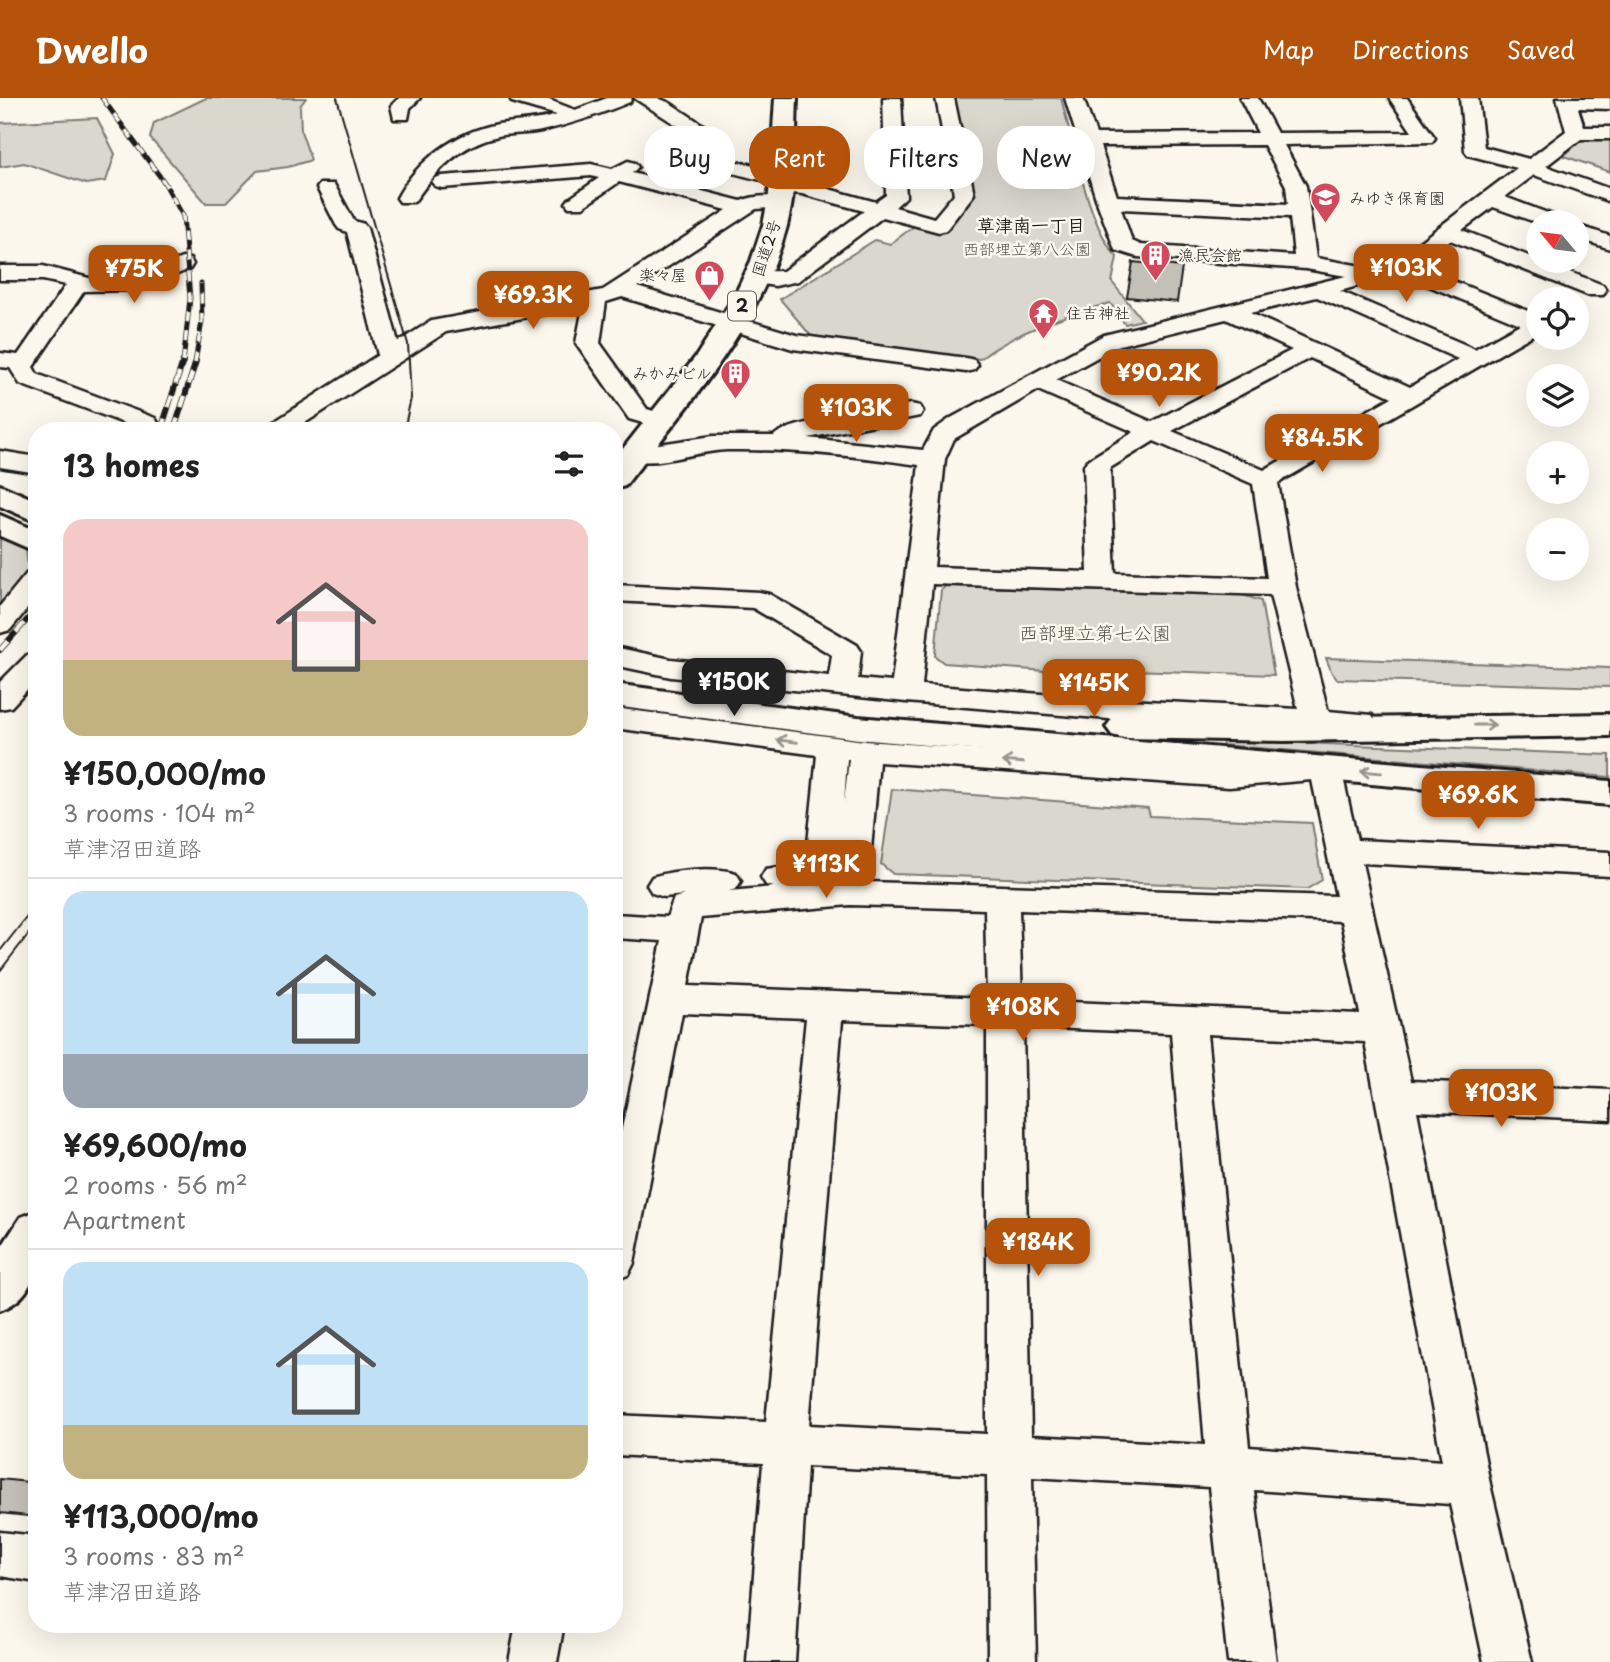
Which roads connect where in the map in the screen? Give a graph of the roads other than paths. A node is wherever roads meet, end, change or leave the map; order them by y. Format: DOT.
graph roads {
  1 [pos="411,98"];
  2 [pos="519,98"];
  3 [pos="623,98"];
  4 [pos="643,98"];
  5 [pos="786,98"];
  6 [pos="892,98"];
  7 [pos="945,98"];
  8 [pos="1074,98"];
  9 [pos="1249,98"];
  10 [pos="1398,98"];
  11 [pos="1469,98"];
  12 [pos="1567,100"];
  13 [pos="1610,103"];
  14 [pos="401,115"];
  15 [pos="574,116"];
  16 [pos="784,126"];
  17 [pos="1084,126"];
  18 [pos="1576,132"];
  19 [pos="1610,133"];
  20 [pos="1270,139"];
  21 [pos="1095,140"];
  22 [pos="641,158"];
  23 [pos="1095,161"];
  24 [pos="1529,168"];
  25 [pos="749,171"];
  26 [pos="617,174"];
  27 [pos="470,179"];
  28 [pos="442,182"];
  29 [pos="327,188"];
  30 [pos="413,188"];
  31 [pos="779,189"];
  32 [pos="781,189"];
  33 [pos="806,189"];
  34 [pos="1609,195"];
  35 [pos="1491,199"];
  36 [pos="1107,202"];
  37 [pos="576,203"];
  38 [pos="477,205"];
  39 [pos="743,208"];
  40 [pos="880,211"];
  41 [pos="1300,211"];
  42 [pos="1526,212"];
  43 [pos="1446,232"];
  44 [pos="1589,235"];
  45 [pos="1610,243"];
  46 [pos="1306,263"];
  47 [pos="182,264"];
  48 [pos="1401,267"];
  49 [pos="0,273"];
  50 [pos="1373,274"];
  51 [pos="757,277"];
  52 [pos="77,285"];
  53 [pos="620,289"];
  54 [pos="1319,290"];
  55 [pos="1594,290"];
  56 [pos="596,298"];
  57 [pos="1227,311"];
  58 [pos="1526,318"];
  59 [pos="732,323"];
  60 [pos="1526,330"];
  61 [pos="1309,350"];
  62 [pos="390,356"];
  63 [pos="1475,358"];
  64 [pos="12,363"];
  65 [pos="966,365"];
  66 [pos="1035,380"];
  67 [pos="1410,396"];
  68 [pos="911,411"];
  69 [pos="660,421"];
  70 [pos="133,422"];
  71 [pos="290,422"];
  72 [pos="1153,431"];
  73 [pos="778,446"];
  74 [pos="0,459"];
  75 [pos="932,459"];
  76 [pos="28,464"];
  77 [pos="623,467"];
  78 [pos="623,468"];
  79 [pos="1265,480"];
  80 [pos="0,494"];
  81 [pos="0,524"];
  82 [pos="28,525"];
  83 [pos="28,531"];
  84 [pos="920,575"];
  85 [pos="1102,581"];
  86 [pos="1282,587"];
  87 [pos="28,590"];
  88 [pos="623,593"];
  89 [pos="0,624"];
  90 [pos="623,658"];
  91 [pos="28,670"];
  92 [pos="623,676"];
  93 [pos="906,693"];
  94 [pos="623,696"];
  95 [pos="0,700"];
  96 [pos="623,718"];
  97 [pos="1315,718"];
  98 [pos="852,724"];
  99 [pos="1610,725"];
  100 [pos="1417,726"];
  101 [pos="1325,768"];
  102 [pos="1610,793"];
  103 [pos="1344,851"];
  104 [pos="1610,864"];
  105 [pos="664,885"];
  106 [pos="850,893"];
  107 [pos="1002,896"];
  108 [pos="1356,909"];
  109 [pos="623,927"];
  110 [pos="681,930"];
  111 [pos="668,999"];
  112 [pos="825,1006"];
  113 [pos="1006,1014"];
  114 [pos="1188,1019"];
  115 [pos="1382,1029"];
  116 [pos="1395,1095"];
  117 [pos="1610,1105"];
  118 [pos="623,1219"];
  119 [pos="28,1245"];
  120 [pos="0,1289"];
  121 [pos="623,1435"];
  122 [pos="786,1444"];
  123 [pos="1008,1456"];
  124 [pos="1229,1467"];
  125 [pos="1468,1484"];
  126 [pos="0,1555"];
  127 [pos="28,1558"];
  128 [pos="538,1633"];
  129 [pos="533,1662"];
  130 [pos="771,1662"];
  131 [pos="1012,1662"];
  132 [pos="1252,1662"];
  133 [pos="1508,1662"];
  1 -- 14 [label="street"];
  2 -- 15 [label="street"];
  3 -- 15 [label="street"];
  4 -- 25 [label="street"];
  5 -- 16 [label="main road, 国道2号 / 2"];
  6 -- 40 [label="street"];
  7 -- 40 [label="street"];
  8 -- 17 [label="street"];
  9 -- 20 [label="street"];
  10 -- 20 [label="street"];
  11 -- 24 [label="street"];
  12 -- 13 [label="street"];
  12 -- 18 [label="street"];
  15 -- 30 [label="street"];
  18 -- 19 [label="street"];
  18 -- 24 [label="street"];
  20 -- 21 [label="street"];
  20 -- 41 [label="street"];
  22 -- 26 [label="street"];
  23 -- 36 [label="street"];
  24 -- 34 [label="street"];
  24 -- 35 [label="street"];
  26 -- 27 [label="street"];
  26 -- 37 [label="street"];
  26 -- 39 [label="street"];
  27 -- 28 [label="street"];
  27 -- 38 [label="street"];
  29 -- 62 [label="street"];
  31 -- 39 [label="street"];
  32 -- 51 [label="main road, 国道2号 / 2"];
  33 -- 40 [label="street"];
  35 -- 42 [label="street"];
  35 -- 43 [label="street"];
  36 -- 41 [label="street"];
  36 -- 46 [label="street"];
  39 -- 53 [label="street"];
  40 -- 51 [label="street"];
  41 -- 46 [label="street"];
  43 -- 48 [label="street"];
  43 -- 55 [label="street"];
  44 -- 45 [label="street"];
  46 -- 50 [label="street"];
  47 -- 52 [label="street"];
  48 -- 50 [label="street"];
  48 -- 58 [label="street"];
  49 -- 52 [label="street"];
  50 -- 54 [label="street"];
  51 -- 59 [label="main road, 国道2号 / 2"];
  52 -- 64 [label="street"];
  53 -- 56 [label="street"];
  53 -- 59 [label="street"];
  54 -- 57 [label="street"];
  54 -- 63 [label="street"];
  56 -- 62 [label="street"];
  56 -- 69 [label="street"];
  57 -- 61 [label="street"];
  57 -- 66 [label="street"];
  59 -- 65 [label="street"];
  59 -- 69 [label="main road, 国道2号 / 2"];
  60 -- 63 [label="street"];
  61 -- 67 [label="street"];
  61 -- 72 [label="street"];
  62 -- 71 [label="street"];
  63 -- 67 [label="street"];
  64 -- 70 [label="street"];
  66 -- 72 [label="street"];
  66 -- 75 [label="street"];
  67 -- 79 [label="street"];
  68 -- 73 [label="street"];
  69 -- 77 [label="main road, 国道2号 / 2"];
  72 -- 79 [label="street"];
  72 -- 85 [label="street"];
  73 -- 75 [label="street"];
  73 -- 78 [label="street"];
  74 -- 76 [label="street"];
  75 -- 84 [label="street"];
  79 -- 86 [label="street"];
  80 -- 82 [label="main road"];
  81 -- 83 [label="main road"];
  84 -- 85 [label="street"];
  84 -- 93 [label="street"];
  85 -- 86 [label="street"];
  86 -- 97 [label="street"];
  87 -- 89 [label="street"];
  88 -- 98 [label="street"];
  90 -- 98 [label="street"];
  91 -- 95 [label="street"];
  92 -- 98 [label="main road"];
  93 -- 97 [label="street"];
  93 -- 98 [label="street"];
  94 -- 98 [label="main road"];
  98 -- 96 [label="street, one-way"];
  97 -- 100 [label="street"];
  98 -- 100 [label="main road"];
  101 -- 98 [label="main road, one-way"];
  98 -- 105 [label="street"];
  98 -- 106 [label="street"];
  100 -- 99 [label="main road, one-way"];
  102 -- 101 [label="main road, one-way"];
  101 -- 103 [label="street"];
  103 -- 104 [label="street"];
  103 -- 108 [label="street"];
  106 -- 107 [label="street"];
  106 -- 110 [label="street"];
  107 -- 108 [label="street"];
  107 -- 113 [label="street"];
  108 -- 115 [label="street"];
  109 -- 110 [label="street"];
  110 -- 111 [label="street"];
  111 -- 112 [label="street"];
  111 -- 118 [label="street"];
  112 -- 113 [label="street"];
  112 -- 122 [label="street"];
  113 -- 114 [label="street"];
  113 -- 123 [label="street"];
  114 -- 115 [label="street"];
  114 -- 124 [label="street"];
  115 -- 116 [label="street"];
  116 -- 117 [label="street"];
  116 -- 125 [label="street"];
  119 -- 120 [label="main road"];
  121 -- 122 [label="street"];
  122 -- 123 [label="street"];
  122 -- 130 [label="street"];
  123 -- 124 [label="street"];
  123 -- 131 [label="street"];
  124 -- 125 [label="street"];
  124 -- 132 [label="street"];
  125 -- 133 [label="street"];
  126 -- 127 [label="street"];
  128 -- 129 [label="street"];
}
